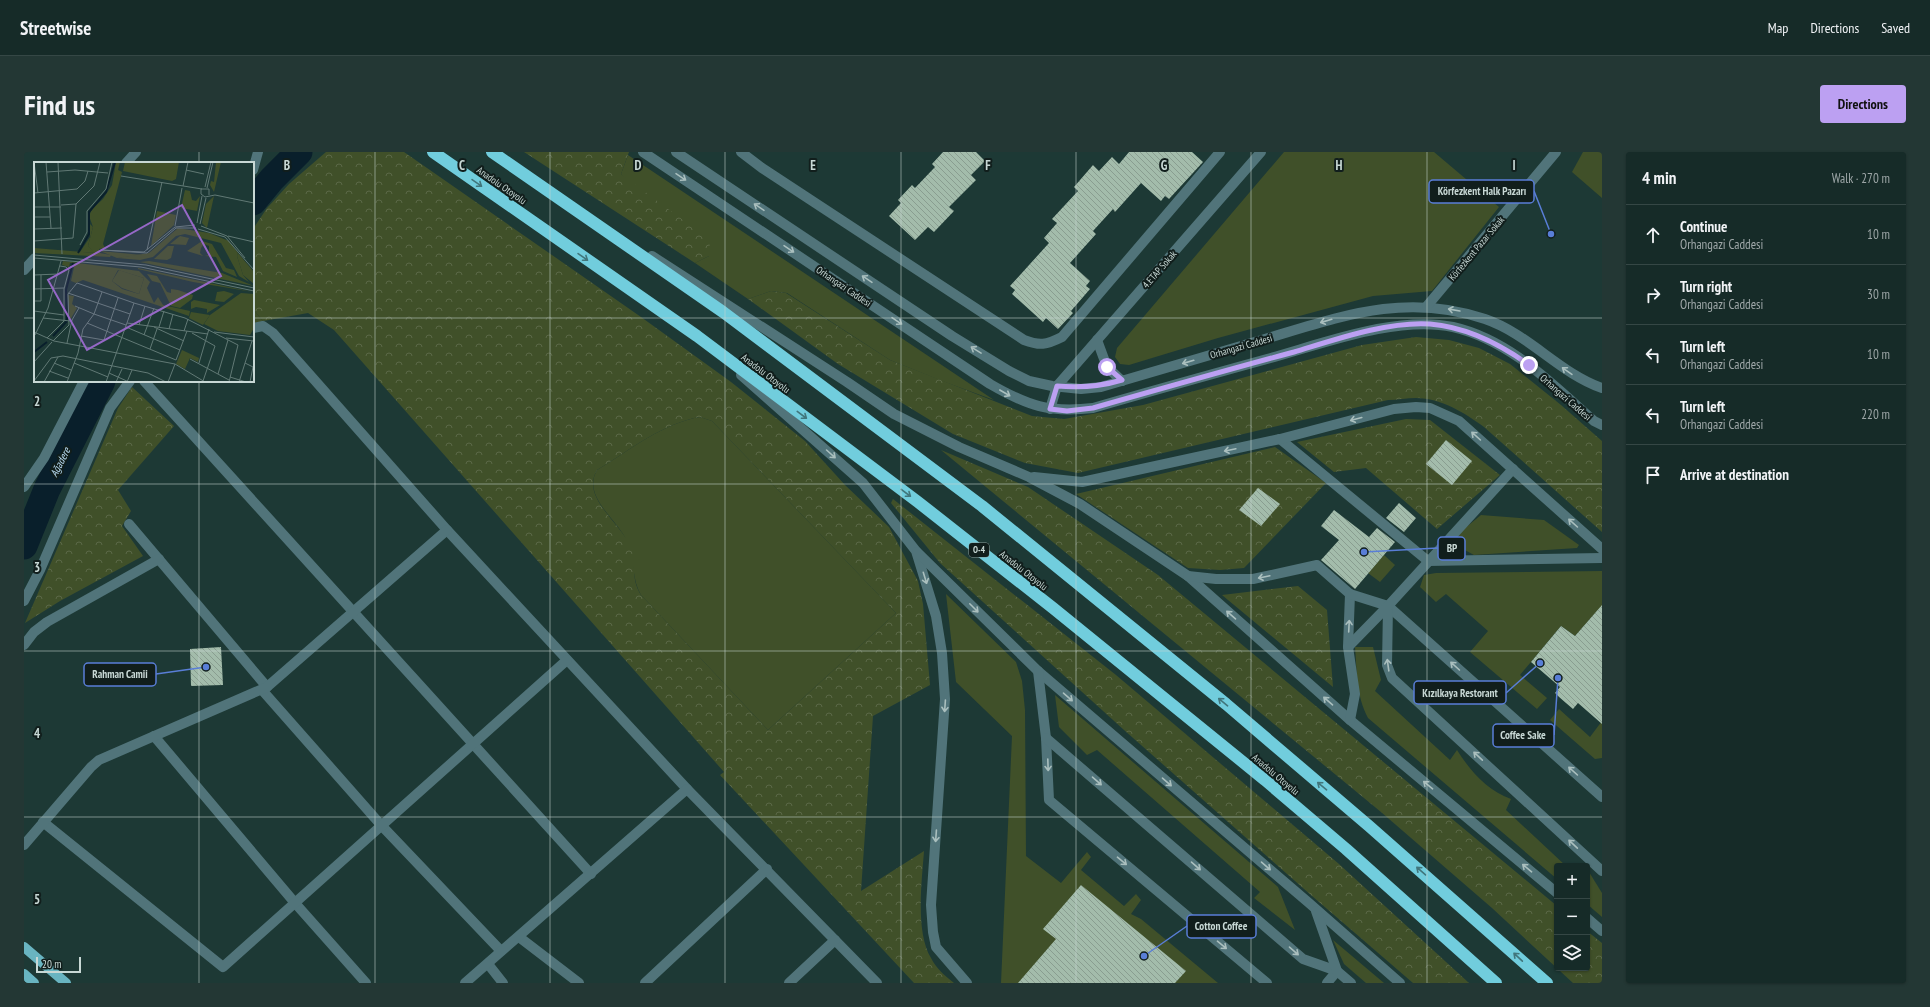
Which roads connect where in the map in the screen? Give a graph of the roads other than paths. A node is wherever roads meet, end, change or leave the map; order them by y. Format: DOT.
graph roads {
  1 [pos="136,152"];
  2 [pos="258,152"];
  3 [pos="433,152"];
  4 [pos="492,152"];
  5 [pos="644,152"];
  6 [pos="676,152"];
  7 [pos="741,152"];
  8 [pos="1220,152"];
  9 [pos="1261,152"];
  10 [pos="1556,152"];
  11 [pos="127,162"];
  12 [pos="254,166"];
  13 [pos="512,166"];
  14 [pos="31,260"];
  15 [pos="24,270"];
  16 [pos="1427,306"];
  17 [pos="254,328"];
  18 [pos="697,336"];
  19 [pos="1097,340"];
  20 [pos="1122,380"];
  21 [pos="83,382"];
  22 [pos="129,382"];
  23 [pos="145,382"];
  24 [pos="1057,386"];
  25 [pos="1602,388"];
  26 [pos="1050,409"];
  27 [pos="1602,425"];
  28 [pos="1280,439"];
  29 [pos="1513,469"];
  30 [pos="1029,477"];
  31 [pos="24,488"];
  32 [pos="129,524"];
  33 [pos="447,530"];
  34 [pos="1602,549"];
  35 [pos="916,551"];
  36 [pos="1602,558"];
  37 [pos="159,559"];
  38 [pos="1428,561"];
  39 [pos="1188,576"];
  40 [pos="1350,594"];
  41 [pos="24,601"];
  42 [pos="1388,606"];
  43 [pos="352,612"];
  44 [pos="25,641"];
  45 [pos="1348,647"];
  46 [pos="567,660"];
  47 [pos="1038,671"];
  48 [pos="265,688"];
  49 [pos="1350,720"];
  50 [pos="154,736"];
  51 [pos="1046,738"];
  52 [pos="472,743"];
  53 [pos="687,789"];
  54 [pos="1602,797"];
  55 [pos="43,822"];
  56 [pos="381,826"];
  57 [pos="24,845"];
  58 [pos="767,869"];
  59 [pos="1602,871"];
  60 [pos="591,874"];
  61 [pos="1554,890"];
  62 [pos="295,903"];
  63 [pos="1316,909"];
  64 [pos="1590,921"];
  65 [pos="1602,931"];
  66 [pos="518,937"];
  67 [pos="835,940"];
  68 [pos="24,947"];
  69 [pos="501,951"];
  70 [pos="488,964"];
  71 [pos="1338,971"];
  72 [pos="24,974"];
  73 [pos="34,983"];
  74 [pos="66,983"];
  75 [pos="366,983"];
  76 [pos="465,983"];
  77 [pos="503,983"];
  78 [pos="579,983"];
  79 [pos="645,983"];
  80 [pos="789,983"];
  81 [pos="877,983"];
  82 [pos="967,983"];
  83 [pos="1267,983"];
  84 [pos="1328,983"];
  85 [pos="1351,983"];
  86 [pos="1400,983"];
  87 [pos="1496,983"];
  88 [pos="1547,983"];
  1 -- 11 [label="street"];
  2 -- 12 [label="street"];
  3 -- 18 [label="highway, Anadolu Otoyolu / O-4, one-way"];
  4 -- 13 [label="highway, Anadolu Otoyolu"];
  5 -- 26 [label="street, Orhangazi Caddesi, one-way"];
  24 -- 6 [label="street, Orhangazi Caddesi, one-way"];
  7 -- 8 [label="street"];
  9 -- 19 [label="street, 4.ETAP Sokak"];
  10 -- 16 [label="street, Körfezkent Pazar Sokak"];
  13 -- 30 [label="street"];
  88 -- 13 [label="highway, Anadolu Otoyolu, one-way"];
  14 -- 15 [label="street"];
  16 -- 20 [label="street, Orhangazi Caddesi, one-way"];
  25 -- 16 [label="street, Orhangazi Caddesi, one-way"];
  17 -- 33 [label="street"];
  18 -- 35 [label="street, one-way"];
  18 -- 87 [label="highway, Anadolu Otoyolu / O-4, one-way"];
  19 -- 20 [label="street"];
  19 -- 24 [label="street, 4.ETAP Sokak"];
  20 -- 24 [label="street, Orhangazi Caddesi"];
  21 -- 31 [label="street"];
  22 -- 41 [label="street"];
  23 -- 43 [label="street"];
  24 -- 26 [label="street"];
  26 -- 27 [label="street, Orhangazi Caddesi"];
  29 -- 28 [label="street, one-way"];
  28 -- 30 [label="street, one-way"];
  28 -- 38 [label="street"];
  34 -- 29 [label="street, one-way"];
  29 -- 38 [label="street"];
  30 -- 39 [label="street"];
  32 -- 37 [label="street"];
  33 -- 43 [label="street"];
  33 -- 46 [label="street"];
  35 -- 47 [label="street, one-way"];
  35 -- 82 [label="street, one-way"];
  36 -- 38 [label="street"];
  37 -- 44 [label="street"];
  37 -- 48 [label="street"];
  38 -- 42 [label="street"];
  40 -- 39 [label="street, one-way"];
  49 -- 39 [label="street, one-way"];
  40 -- 42 [label="street"];
  45 -- 40 [label="street, one-way"];
  42 -- 45 [label="street"];
  54 -- 42 [label="street, one-way"];
  59 -- 42 [label="street, one-way"];
  43 -- 48 [label="street"];
  43 -- 52 [label="street"];
  45 -- 49 [label="street"];
  46 -- 52 [label="street"];
  46 -- 53 [label="street"];
  47 -- 51 [label="street"];
  47 -- 63 [label="street, one-way"];
  48 -- 50 [label="street"];
  48 -- 56 [label="street"];
  61 -- 49 [label="street, one-way"];
  50 -- 55 [label="street"];
  50 -- 62 [label="street"];
  51 -- 71 [label="street, one-way"];
  51 -- 83 [label="street, one-way"];
  52 -- 56 [label="street"];
  52 -- 60 [label="street"];
  53 -- 58 [label="street"];
  53 -- 60 [label="street"];
  55 -- 57 [label="street"];
  55 -- 62 [label="street"];
  56 -- 62 [label="street"];
  56 -- 69 [label="street"];
  58 -- 67 [label="street"];
  58 -- 79 [label="street"];
  60 -- 66 [label="street"];
  62 -- 75 [label="street"];
  63 -- 71 [label="street"];
  63 -- 86 [label="street"];
  64 -- 65 [label="street"];
  66 -- 69 [label="street"];
  66 -- 78 [label="street"];
  67 -- 80 [label="street"];
  67 -- 81 [label="street"];
  68 -- 74 [label="main road"];
  69 -- 70 [label="street"];
  70 -- 76 [label="street"];
  70 -- 77 [label="street"];
  71 -- 84 [label="street"];
  71 -- 85 [label="street"];
  72 -- 73 [label="main road"];
}
